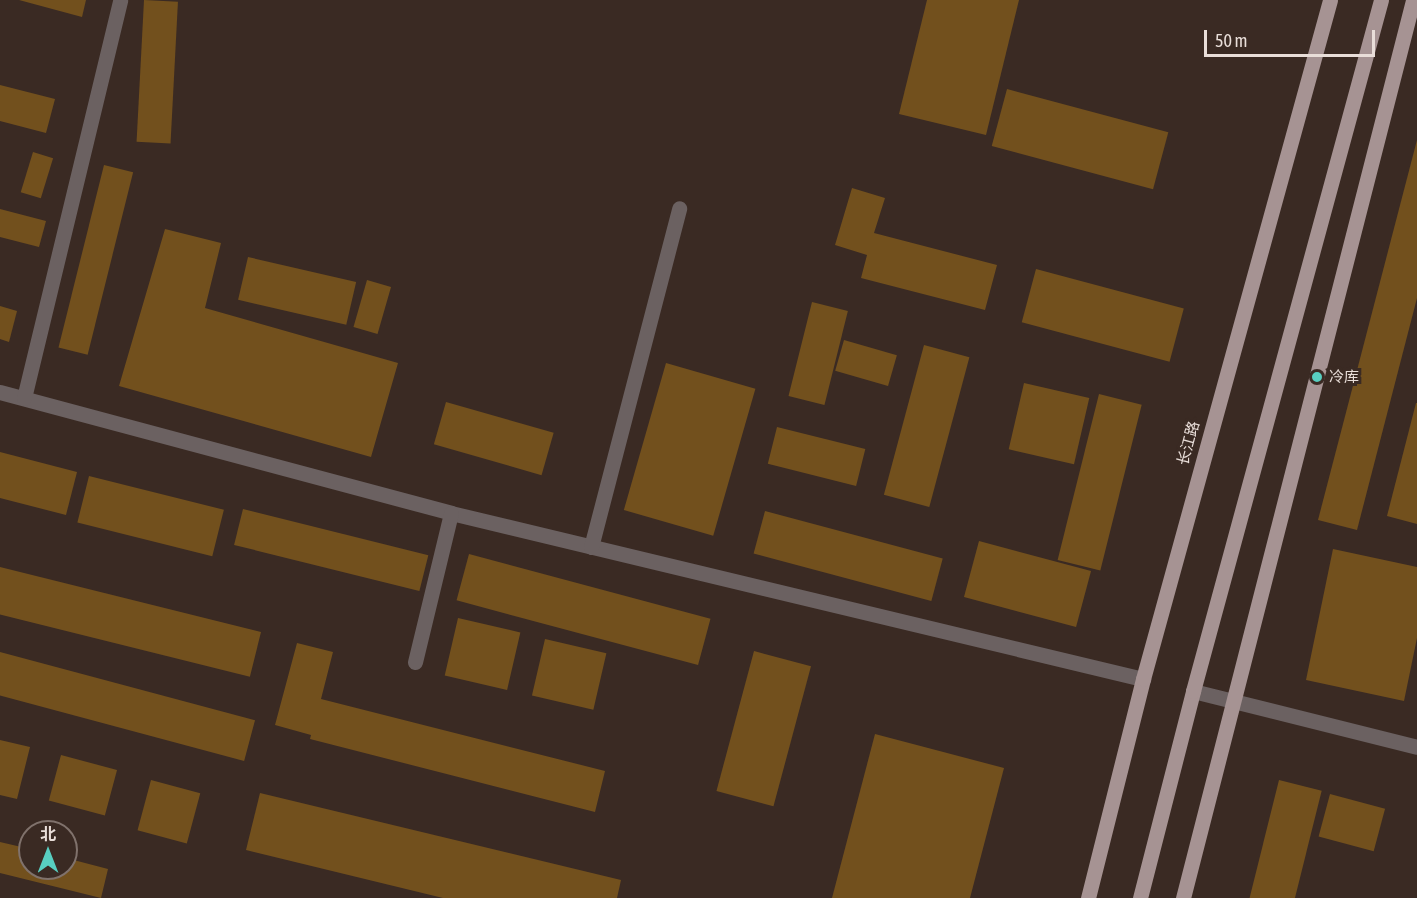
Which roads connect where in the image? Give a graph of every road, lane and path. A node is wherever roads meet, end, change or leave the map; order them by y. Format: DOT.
graph roads {
  1 [pos="120,0"];
  2 [pos="1329,0"];
  3 [pos="1381,0"];
  4 [pos="1413,0"];
  5 [pos="680,208"];
  6 [pos="0,392"];
  7 [pos="24,398"];
  8 [pos="451,513"];
  9 [pos="591,547"];
  10 [pos="415,662"];
  11 [pos="1143,679"];
  12 [pos="1193,691"];
  13 [pos="1234,700"];
  14 [pos="1417,747"];
  15 [pos="1088,898"];
  16 [pos="1140,898"];
  17 [pos="1183,898"];
  1 -- 7 [label="street"];
  2 -- 11 [label="main road, 长江路"];
  3 -- 12 [label="main road"];
  4 -- 13 [label="main road"];
  5 -- 9 [label="street"];
  6 -- 7 [label="street"];
  7 -- 8 [label="street"];
  8 -- 9 [label="street"];
  8 -- 10 [label="street"];
  9 -- 11 [label="street"];
  11 -- 15 [label="main road, 长江路"];
  12 -- 13 [label="street"];
  12 -- 16 [label="main road"];
  13 -- 14 [label="street"];
  13 -- 17 [label="main road"];
}
